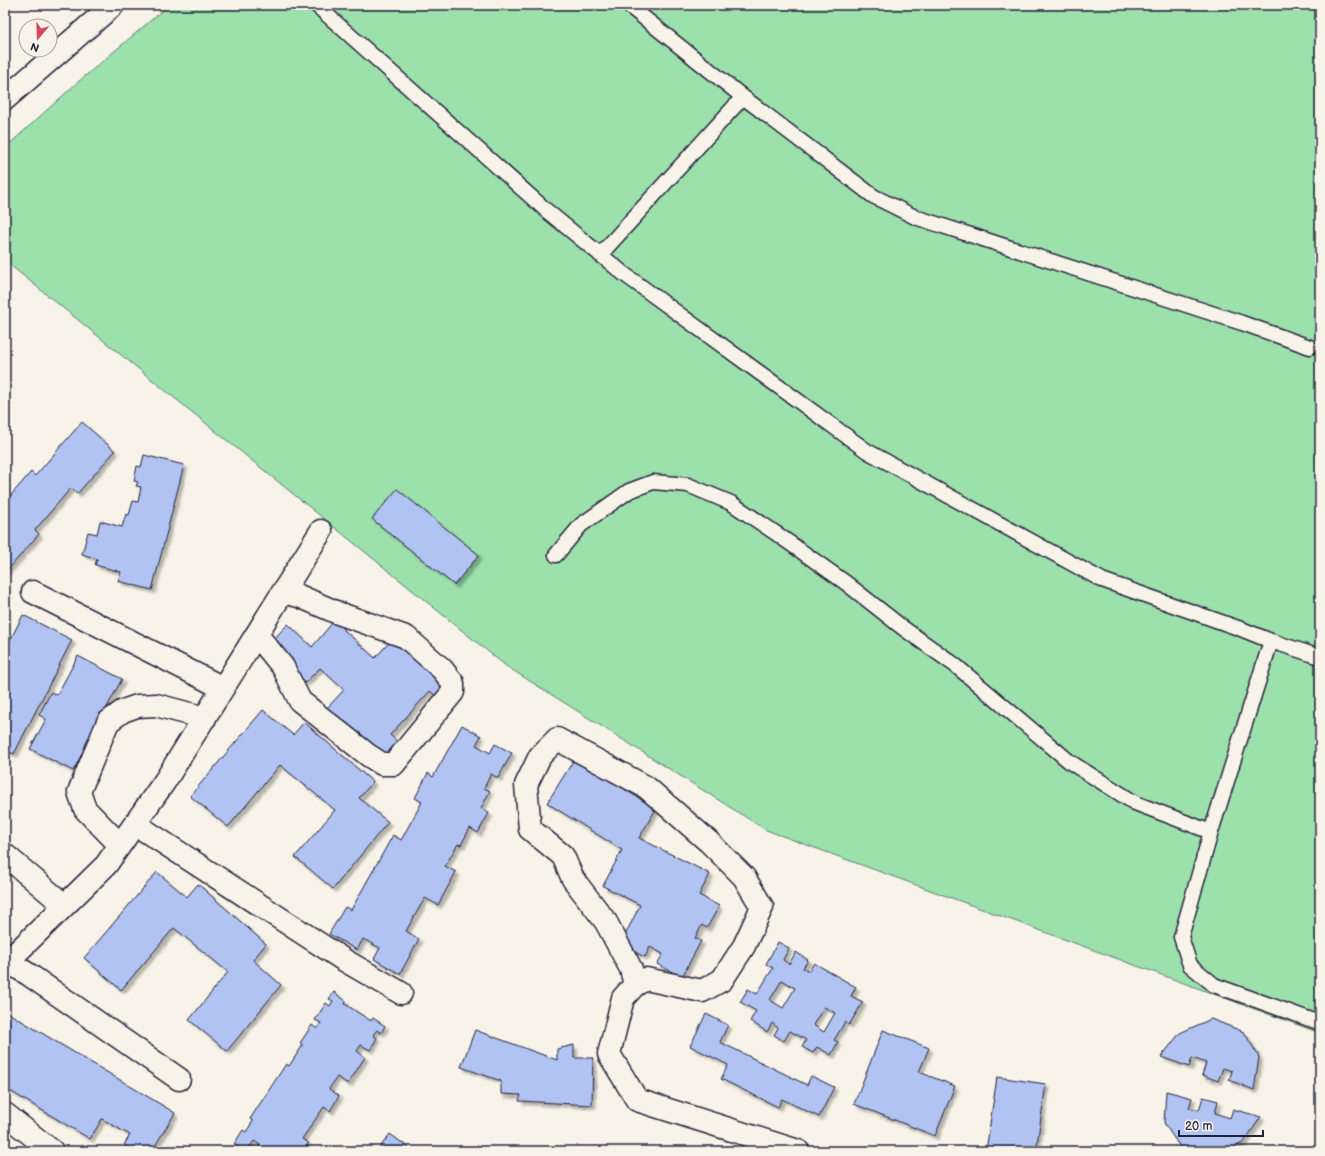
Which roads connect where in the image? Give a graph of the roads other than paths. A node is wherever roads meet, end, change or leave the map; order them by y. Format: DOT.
graph roads {
  1 [pos="113,5"];
  2 [pos="316,5"];
  3 [pos="628,5"];
  4 [pos="743,97"];
  5 [pos="5,99"];
  6 [pos="600,254"];
  7 [pos="1310,347"];
  8 [pos="321,531"];
  9 [pos="556,555"];
  10 [pos="33,592"];
  11 [pos="284,592"];
  12 [pos="256,635"];
  13 [pos="1271,641"];
  14 [pos="1320,657"];
  15 [pos="224,688"];
  16 [pos="204,718"];
  17 [pos="135,824"];
  18 [pos="1211,832"];
  19 [pos="120,846"];
  20 [pos="5,855"];
  21 [pos="64,905"];
  22 [pos="6,962"];
  23 [pos="635,985"];
  24 [pos="401,993"];
  25 [pos="1320,1023"];
  26 [pos="179,1079"];
  27 [pos="5,1114"];
  28 [pos="52,1151"];
  29 [pos="798,1151"];
  1 -- 5 [label="street"];
  2 -- 6 [label="lane"];
  3 -- 4 [label="lane"];
  4 -- 6 [label="lane"];
  4 -- 7 [label="lane"];
  6 -- 13 [label="lane"];
  8 -- 11 [label="street"];
  9 -- 18 [label="lane"];
  10 -- 15 [label="street"];
  11 -- 12 [label="street"];
  11 -- 12 [label="street"];
  12 -- 15 [label="street"];
  13 -- 14 [label="lane"];
  13 -- 18 [label="lane"];
  15 -- 16 [label="street"];
  16 -- 17 [label="street"];
  16 -- 19 [label="street"];
  17 -- 19 [label="street"];
  17 -- 24 [label="street"];
  18 -- 25 [label="lane"];
  19 -- 21 [label="street"];
  20 -- 21 [label="street"];
  21 -- 22 [label="street"];
  22 -- 26 [label="street"];
  23 -- 23 [label="street"];
  23 -- 29 [label="street"];
  27 -- 28 [label="street"];
}
